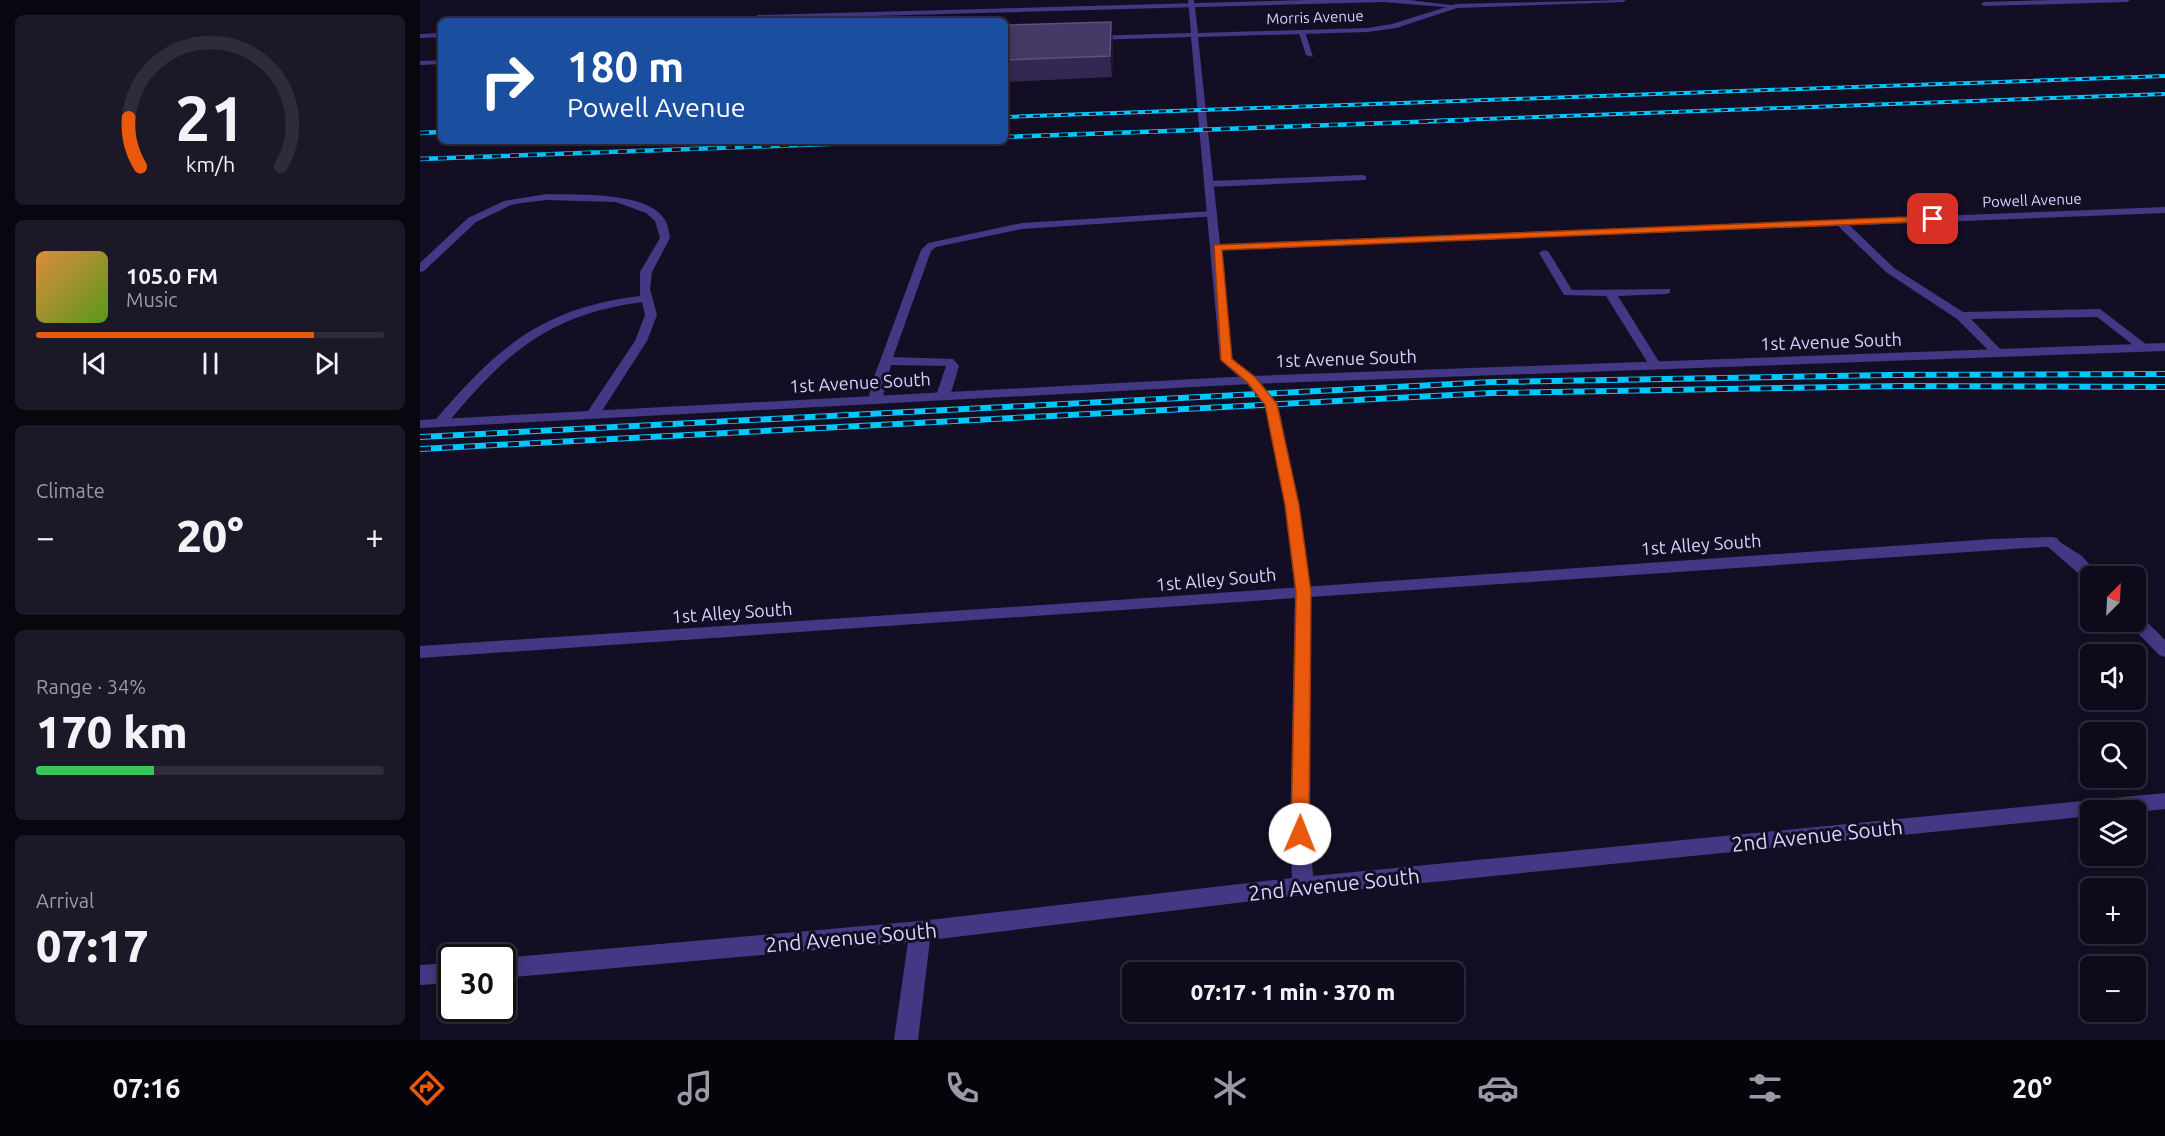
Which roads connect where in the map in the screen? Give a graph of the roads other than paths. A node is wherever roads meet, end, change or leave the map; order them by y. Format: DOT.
graph roads {
  1 [pos="1623,0"];
  2 [pos="2127,0"];
  3 [pos="1191,2"];
  4 [pos="1984,4"];
  5 [pos="1456,6"];
  6 [pos="758,17"];
  7 [pos="1301,32"];
  8 [pos="1193,34"];
  9 [pos="438,35"];
  10 [pos="420,36"];
  11 [pos="1087,38"];
  12 [pos="1310,55"];
  13 [pos="438,62"];
  14 [pos="420,63"];
  15 [pos="1363,178"];
  16 [pos="1209,184"];
  17 [pos="2165,210"];
  18 [pos="1213,214"];
  19 [pos="1841,223"];
  20 [pos="1217,248"];
  21 [pos="1544,253"];
  22 [pos="420,269"];
  23 [pos="1666,291"];
  24 [pos="1610,293"];
  25 [pos="648,298"];
  26 [pos="1961,316"];
  27 [pos="2165,347"];
  28 [pos="2145,348"];
  29 [pos="1998,353"];
  30 [pos="887,361"];
  31 [pos="1655,365"];
  32 [pos="1251,380"];
  33 [pos="943,396"];
  34 [pos="875,399"];
  35 [pos="593,414"];
  36 [pos="441,422"];
  37 [pos="420,424"];
  38 [pos="2082,566"];
  39 [pos="1303,592"];
  40 [pos="2146,631"];
  41 [pos="2165,651"];
  42 [pos="420,652"];
  43 [pos="2165,801"];
  44 [pos="1303,886"];
  45 [pos="921,931"];
  46 [pos="516,967"];
  47 [pos="438,974"];
  48 [pos="420,975"];
  49 [pos="906,1040"];
  1 -- 5 [label="street, Morris Avenue"];
  2 -- 4 [label="street"];
  3 -- 5 [label="street"];
  3 -- 6 [label="street"];
  3 -- 8 [label="street"];
  5 -- 7 [label="street, Morris Avenue"];
  7 -- 8 [label="street, Morris Avenue"];
  7 -- 12 [label="street"];
  8 -- 11 [label="street, Morris Avenue"];
  8 -- 16 [label="street"];
  9 -- 10 [label="street"];
  13 -- 14 [label="street"];
  15 -- 16 [label="street"];
  16 -- 18 [label="street"];
  17 -- 19 [label="street, Powell Avenue"];
  18 -- 20 [label="street"];
  18 -- 30 [label="street"];
  19 -- 20 [label="street, Powell Avenue"];
  19 -- 26 [label="street"];
  20 -- 32 [label="street"];
  21 -- 24 [label="street"];
  22 -- 25 [label="street"];
  23 -- 24 [label="street"];
  24 -- 31 [label="street"];
  25 -- 35 [label="street"];
  25 -- 36 [label="street"];
  26 -- 28 [label="street"];
  26 -- 29 [label="street"];
  27 -- 28 [label="street, 1st Avenue South"];
  28 -- 29 [label="street, 1st Avenue South"];
  29 -- 31 [label="street, 1st Avenue South"];
  30 -- 33 [label="street"];
  30 -- 34 [label="street"];
  31 -- 32 [label="street, 1st Avenue South"];
  32 -- 33 [label="street, 1st Avenue South"];
  32 -- 39 [label="street"];
  33 -- 34 [label="street, 1st Avenue South"];
  34 -- 35 [label="street, 1st Avenue South"];
  35 -- 36 [label="street, 1st Avenue South"];
  36 -- 37 [label="street, 1st Avenue South"];
  38 -- 39 [label="street, 1st Alley South"];
  39 -- 42 [label="street, 1st Alley South"];
  39 -- 44 [label="street"];
  40 -- 41 [label="street"];
  43 -- 44 [label="street, 2nd Avenue South"];
  44 -- 45 [label="street, 2nd Avenue South"];
  45 -- 46 [label="street, 2nd Avenue South"];
  45 -- 49 [label="street"];
  47 -- 48 [label="street"];
}
